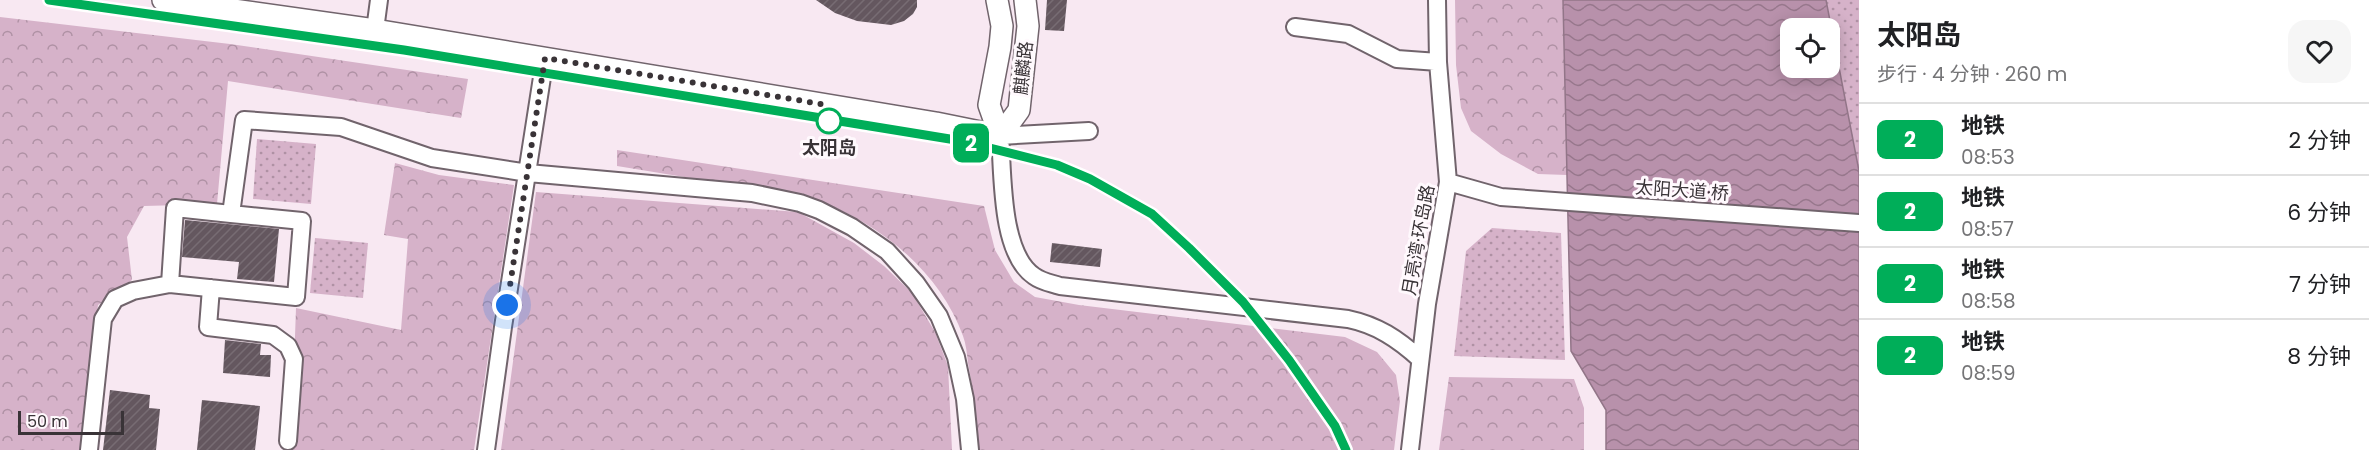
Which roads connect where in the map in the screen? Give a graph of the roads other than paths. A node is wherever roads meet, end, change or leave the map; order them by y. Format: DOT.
graph roads {
  1 [pos="163,0"];
  2 [pos="379,0"];
  3 [pos="997,0"];
  4 [pos="1025,0"];
  5 [pos="1437,0"];
  6 [pos="1294,27"];
  7 [pos="375,30"];
  8 [pos="545,58"];
  9 [pos="1438,62"];
  10 [pos="1089,131"];
  11 [pos="1000,136"];
  12 [pos="528,173"];
  13 [pos="1448,182"];
  14 [pos="231,214"];
  15 [pos="1859,223"];
  16 [pos="170,284"];
  17 [pos="211,288"];
  18 [pos="1420,359"];
  19 [pos="288,441"];
  20 [pos="89,450"];
  21 [pos="486,450"];
  22 [pos="970,450"];
  23 [pos="1410,450"];
  1 -- 7 [label="main road"];
  2 -- 7 [label="street"];
  3 -- 11 [label="main road, 麒麟路"];
  4 -- 11 [label="main road, 麒麟路"];
  5 -- 9 [label="street, 月亮湾·环岛路"];
  6 -- 9 [label="street"];
  7 -- 8 [label="main road"];
  8 -- 11 [label="main road"];
  8 -- 12 [label="street"];
  9 -- 13 [label="street, 月亮湾·环岛路"];
  10 -- 11 [label="street"];
  11 -- 18 [label="street"];
  12 -- 14 [label="street"];
  12 -- 21 [label="street"];
  12 -- 22 [label="street"];
  13 -- 15 [label="street, 太阳大道·桥"];
  13 -- 18 [label="street, 月亮湾·环岛路"];
  14 -- 16 [label="street"];
  14 -- 17 [label="street"];
  16 -- 17 [label="street"];
  16 -- 20 [label="street"];
  17 -- 19 [label="street"];
  18 -- 23 [label="street, 月亮湾·环岛路"];
}
